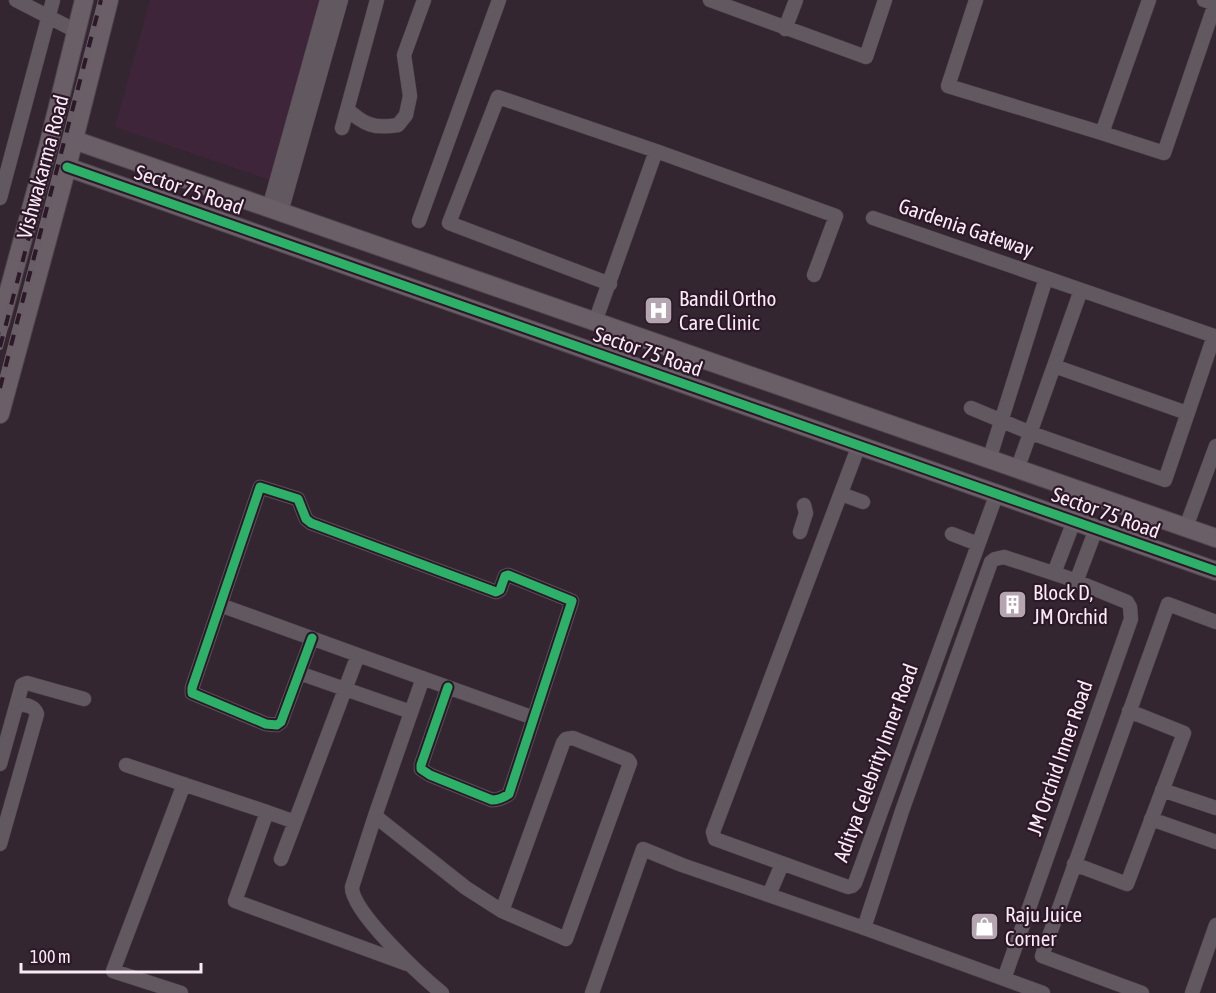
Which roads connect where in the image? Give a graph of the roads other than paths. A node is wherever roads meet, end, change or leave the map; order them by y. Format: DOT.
graph roads {
  1 [pos="16,0"];
  2 [pos="53,0"];
  3 [pos="84,0"];
  4 [pos="109,0"];
  5 [pos="327,0"];
  6 [pos="341,0"];
  7 [pos="377,0"];
  8 [pos="424,0"];
  9 [pos="499,0"];
  10 [pos="710,0"];
  11 [pos="796,0"];
  12 [pos="976,0"];
  13 [pos="1149,0"];
  14 [pos="1204,0"];
  15 [pos="883,1"];
  16 [pos="49,17"];
  17 [pos="785,29"];
  18 [pos="76,31"];
  19 [pos="347,109"];
  20 [pos="342,128"];
  21 [pos="1102,133"];
  22 [pos="74,140"];
  23 [pos="656,151"];
  24 [pos="121,156"];
  25 [pos="67,167"];
  26 [pos="112,182"];
  27 [pos="0,198"];
  28 [pos="275,210"];
  29 [pos="873,218"];
  30 [pos="419,221"];
  31 [pos="813,275"];
  32 [pos="1046,278"];
  33 [pos="610,284"];
  34 [pos="1081,290"];
  35 [pos="0,320"];
  36 [pos="595,322"];
  37 [pos="1054,366"];
  38 [pos="971,408"];
  39 [pos="1187,413"];
  40 [pos="0,414"];
  41 [pos="1001,420"];
  42 [pos="1031,433"];
  43 [pos="859,445"];
  44 [pos="1216,446"];
  45 [pos="989,460"];
  46 [pos="1017,470"];
  47 [pos="997,493"];
  48 [pos="841,494"];
  49 [pos="863,502"];
  50 [pos="804,505"];
  51 [pos="1074,521"];
  52 [pos="1186,527"];
  53 [pos="1096,529"];
  54 [pos="800,532"];
  55 [pos="952,534"];
  56 [pos="1216,538"];
  57 [pos="978,544"];
  58 [pos="1216,571"];
  59 [pos="1054,573"];
  60 [pos="1077,582"];
  61 [pos="220,605"];
  62 [pos="1215,618"];
  63 [pos="312,638"];
  64 [pos="358,655"];
  65 [pos="299,673"];
  66 [pos="423,678"];
  67 [pos="448,687"];
  68 [pos="345,689"];
  69 [pos="84,699"];
  70 [pos="17,704"];
  71 [pos="1129,711"];
  72 [pos="411,712"];
  73 [pos="534,718"];
  74 [pos="0,764"];
  75 [pos="126,765"];
  76 [pos="184,784"];
  77 [pos="1162,790"];
  78 [pos="1216,808"];
  79 [pos="267,812"];
  80 [pos="375,816"];
  81 [pos="1151,819"];
  82 [pos="295,822"];
  83 [pos="1216,842"];
  84 [pos="0,844"];
  85 [pos="281,859"];
  86 [pos="782,864"];
  87 [pos="1074,864"];
  88 [pos="769,895"];
  89 [pos="502,911"];
  90 [pos="1216,925"];
  91 [pos="864,928"];
  92 [pos="409,964"];
  93 [pos="1005,979"];
  94 [pos="152,988"];
  95 [pos="181,993"];
  96 [pos="442,993"];
  97 [pos="592,993"];
  98 [pos="1042,993"];
  99 [pos="1142,993"];
  100 [pos="1192,993"];
  1 -- 16 [label="street"];
  2 -- 16 [label="street"];
  3 -- 18 [label="street, Vishwakarma Road"];
  4 -- 22 [label="street, Vishwakarma Road"];
  5 -- 28 [label="street"];
  6 -- 28 [label="street"];
  7 -- 19 [label="street"];
  8 -- 19 [label="street"];
  9 -- 30 [label="street"];
  10 -- 17 [label="street"];
  11 -- 17 [label="street"];
  12 -- 21 [label="street"];
  13 -- 21 [label="street"];
  14 -- 21 [label="street"];
  15 -- 17 [label="street"];
  16 -- 18 [label="street"];
  16 -- 27 [label="street"];
  18 -- 35 [label="street, Vishwakarma Road"];
  19 -- 20 [label="street"];
  22 -- 24 [label="street, Sector 75 Road"];
  22 -- 25 [label="street, Vishwakarma Road"];
  23 -- 31 [label="street"];
  23 -- 33 [label="street"];
  23 -- 33 [label="street"];
  24 -- 26 [label="street"];
  24 -- 28 [label="street, Sector 75 Road"];
  25 -- 26 [label="street, Sector 75 Road"];
  25 -- 40 [label="street, Vishwakarma Road"];
  26 -- 43 [label="street, Sector 75 Road"];
  28 -- 36 [label="street, Sector 75 Road"];
  29 -- 32 [label="street, Gardenia Gateway"];
  32 -- 34 [label="street, Gardenia Gateway"];
  32 -- 41 [label="street, Gardenia Gateway"];
  33 -- 36 [label="street"];
  34 -- 37 [label="street"];
  34 -- 39 [label="street, Gardenia Gateway"];
  36 -- 45 [label="street, Sector 75 Road"];
  37 -- 39 [label="street"];
  37 -- 42 [label="street"];
  38 -- 41 [label="street, Gardenia Gateway"];
  39 -- 42 [label="street, Gardenia Gateway"];
  41 -- 42 [label="street, Gardenia Gateway"];
  41 -- 45 [label="street, Gardenia Gateway"];
  42 -- 46 [label="street"];
  43 -- 47 [label="street, Sector 75 Road"];
  43 -- 48 [label="street, Aditya Celebrity Inner Road"];
  44 -- 52 [label="street"];
  45 -- 46 [label="street, Sector 75 Road"];
  46 -- 52 [label="street, Sector 75 Road"];
  47 -- 51 [label="street, Sector 75 Road"];
  47 -- 57 [label="street, Aditya Celebrity Inner Road"];
  48 -- 49 [label="street"];
  48 -- 86 [label="street, Aditya Celebrity Inner Road"];
  50 -- 54 [label="street"];
  51 -- 53 [label="street, Sector 75 Road"];
  51 -- 59 [label="street"];
  52 -- 56 [label="street, Sector 75 Road"];
  53 -- 58 [label="street, Sector 75 Road"];
  53 -- 60 [label="street"];
  55 -- 57 [label="street"];
  57 -- 86 [label="street, Aditya Celebrity Inner Road"];
  59 -- 60 [label="street, JM Orchid Inner Road"];
  59 -- 91 [label="street, JM Orchid Inner Road"];
  60 -- 93 [label="street, JM Orchid Inner Road"];
  61 -- 63 [label="street"];
  61 -- 65 [label="street"];
  61 -- 73 [label="street"];
  62 -- 71 [label="street"];
  63 -- 64 [label="street"];
  63 -- 65 [label="street"];
  64 -- 66 [label="street"];
  64 -- 68 [label="street"];
  65 -- 68 [label="street"];
  66 -- 67 [label="street"];
  66 -- 72 [label="street"];
  67 -- 73 [label="street"];
  67 -- 73 [label="street"];
  68 -- 72 [label="street"];
  68 -- 82 [label="street"];
  69 -- 70 [label="street"];
  70 -- 74 [label="street"];
  70 -- 84 [label="street"];
  71 -- 77 [label="street"];
  71 -- 87 [label="street"];
  72 -- 80 [label="street"];
  75 -- 76 [label="street"];
  76 -- 79 [label="street"];
  76 -- 94 [label="street"];
  77 -- 78 [label="street"];
  77 -- 81 [label="street"];
  79 -- 82 [label="street"];
  79 -- 92 [label="street"];
  80 -- 89 [label="street"];
  80 -- 92 [label="street"];
  81 -- 83 [label="street"];
  81 -- 87 [label="street"];
  82 -- 85 [label="street"];
  86 -- 88 [label="street"];
  87 -- 99 [label="street"];
  88 -- 91 [label="street"];
  88 -- 97 [label="street"];
  89 -- 89 [label="street"];
  90 -- 100 [label="street"];
  91 -- 93 [label="street"];
  92 -- 96 [label="street"];
  93 -- 98 [label="street"];
  94 -- 95 [label="street"];
}
